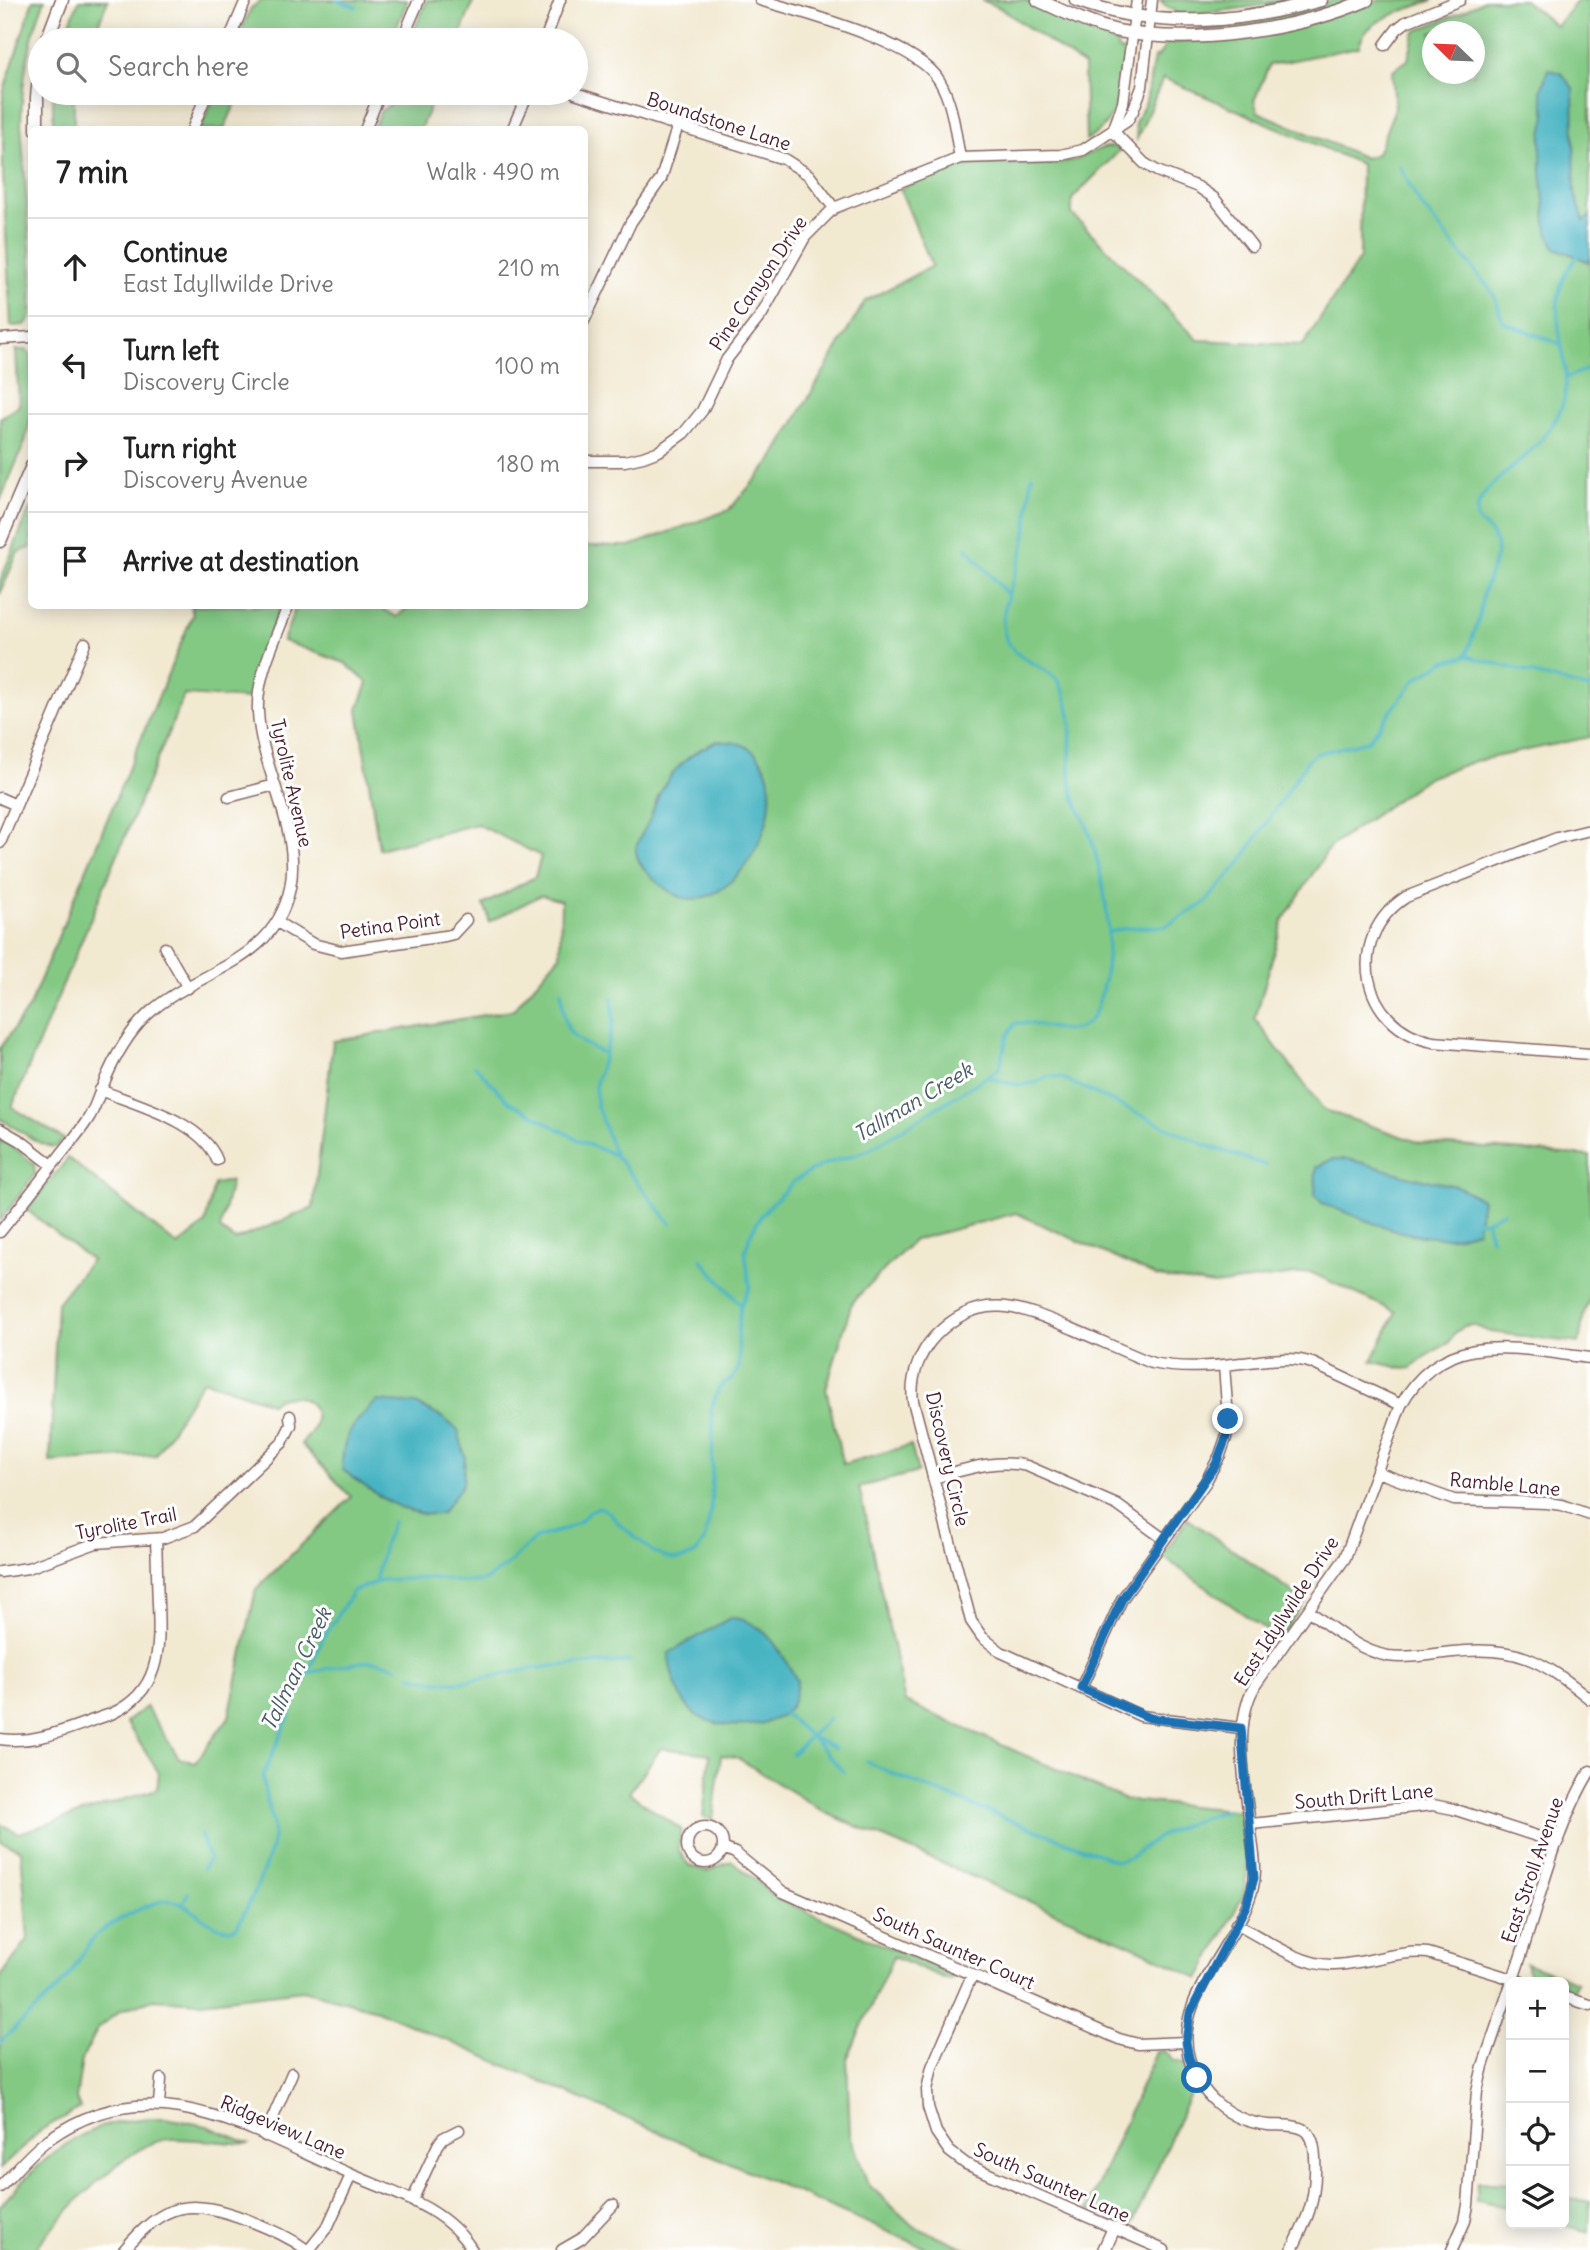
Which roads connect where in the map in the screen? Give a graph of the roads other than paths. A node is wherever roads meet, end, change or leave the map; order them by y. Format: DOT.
graph roads {
  1 [pos="62,0"];
  2 [pos="246,0"];
  3 [pos="419,0"];
  4 [pos="560,0"];
  5 [pos="760,0"];
  6 [pos="1038,0"];
  7 [pos="1076,0"];
  8 [pos="1137,0"];
  9 [pos="1152,0"];
  10 [pos="1321,0"];
  11 [pos="1367,0"];
  12 [pos="1460,0"];
  13 [pos="1134,18"];
  14 [pos="1149,20"];
  15 [pos="52,28"];
  16 [pos="234,28"];
  17 [pos="407,28"];
  18 [pos="550,28"];
  19 [pos="1133,33"];
  20 [pos="1148,36"];
  21 [pos="1385,45"];
  22 [pos="588,97"];
  23 [pos="36,105"];
  24 [pos="202,105"];
  25 [pos="375,105"];
  26 [pos="523,105"];
  27 [pos="678,125"];
  28 [pos="37,126"];
  29 [pos="194,126"];
  30 [pos="367,126"];
  31 [pos="514,126"];
  32 [pos="1113,131"];
  33 [pos="960,158"];
  34 [pos="834,208"];
  35 [pos="1252,246"];
  36 [pos="588,313"];
  37 [pos="28,337"];
  38 [pos="0,339"];
  39 [pos="588,461"];
  40 [pos="28,475"];
  41 [pos="0,541"];
  42 [pos="287,609"];
  43 [pos="85,643"];
  44 [pos="275,785"];
  45 [pos="229,797"];
  46 [pos="0,798"];
  47 [pos="16,805"];
  48 [pos="1590,830"];
  49 [pos="0,843"];
  50 [pos="466,920"];
  51 [pos="277,922"];
  52 [pos="165,948"];
  53 [pos="188,988"];
  54 [pos="1590,1054"];
  55 [pos="100,1090"];
  56 [pos="0,1129"];
  57 [pos="217,1160"];
  58 [pos="52,1165"];
  59 [pos="0,1232"];
  60 [pos="1590,1358"];
  61 [pos="1224,1365"];
  62 [pos="1401,1405"];
  63 [pos="290,1416"];
  64 [pos="1377,1472"];
  65 [pos="933,1478"];
  66 [pos="1590,1516"];
  67 [pos="156,1539"];
  68 [pos="1164,1539"];
  69 [pos="0,1572"];
  70 [pos="1308,1611"];
  71 [pos="1081,1688"];
  72 [pos="1590,1699"];
  73 [pos="1241,1728"];
  74 [pos="0,1738"];
  75 [pos="1590,1771"];
  76 [pos="1251,1824"];
  77 [pos="1558,1843"];
  78 [pos="723,1848"];
  79 [pos="1236,1924"];
  80 [pos="972,1975"];
  81 [pos="1516,1977"];
  82 [pos="1506,1979"];
  83 [pos="1569,1999"];
  84 [pos="1506,2004"];
  85 [pos="1590,2006"];
  86 [pos="1186,2042"];
  87 [pos="292,2073"];
  88 [pos="161,2079"];
  89 [pos="159,2104"];
  90 [pos="459,2130"];
  91 [pos="265,2136"];
  92 [pos="351,2175"];
  93 [pos="0,2187"];
  94 [pos="412,2201"];
  95 [pos="613,2205"];
  96 [pos="1114,2228"];
  97 [pos="124,2250"];
  98 [pos="308,2250"];
  99 [pos="472,2250"];
  100 [pos="562,2250"];
  101 [pos="1104,2250"];
  102 [pos="1164,2250"];
  103 [pos="1292,2250"];
  104 [pos="1452,2250"];
  1 -- 15 [label="street"];
  2 -- 16 [label="street"];
  3 -- 17 [label="street"];
  4 -- 18 [label="street"];
  5 -- 33 [label="street"];
  6 -- 19 [label="street"];
  7 -- 13 [label="street"];
  8 -- 13 [label="street"];
  9 -- 14 [label="street, Pine Canyon Drive"];
  10 -- 14 [label="street"];
  11 -- 20 [label="street"];
  12 -- 21 [label="street"];
  13 -- 14 [label="street"];
  13 -- 19 [label="street"];
  14 -- 20 [label="street, Pine Canyon Drive"];
  19 -- 20 [label="street"];
  19 -- 32 [label="street"];
  20 -- 32 [label="street, Pine Canyon Drive"];
  22 -- 27 [label="street, Boundstone Lane"];
  23 -- 28 [label="street"];
  24 -- 29 [label="street"];
  25 -- 30 [label="street"];
  26 -- 31 [label="street"];
  27 -- 34 [label="street, Boundstone Lane"];
  27 -- 36 [label="street"];
  32 -- 33 [label="street, Pine Canyon Drive"];
  32 -- 35 [label="street"];
  33 -- 34 [label="street, Pine Canyon Drive"];
  34 -- 39 [label="street, Pine Canyon Drive"];
  37 -- 38 [label="street"];
  40 -- 41 [label="street"];
  42 -- 44 [label="street, Tyrolite Avenue"];
  43 -- 47 [label="street"];
  44 -- 45 [label="street"];
  44 -- 51 [label="street, Tyrolite Avenue"];
  46 -- 47 [label="street"];
  47 -- 49 [label="street"];
  48 -- 54 [label="street"];
  50 -- 51 [label="street, Petina Point"];
  51 -- 53 [label="street, Tyrolite Avenue"];
  52 -- 53 [label="street"];
  53 -- 55 [label="street, Tyrolite Avenue"];
  55 -- 57 [label="street"];
  55 -- 58 [label="street, Tyrolite Avenue"];
  56 -- 58 [label="street"];
  58 -- 59 [label="street, Tyrolite Avenue"];
  60 -- 62 [label="street, East Idyllwilde Drive"];
  61 -- 62 [label="street, Discovery Circle"];
  61 -- 65 [label="street, Discovery Circle"];
  61 -- 68 [label="street"];
  62 -- 64 [label="street, East Idyllwilde Drive"];
  63 -- 67 [label="street, Tyrolite Trail"];
  64 -- 66 [label="street, Ramble Lane"];
  64 -- 70 [label="street, East Idyllwilde Drive"];
  65 -- 68 [label="street"];
  65 -- 71 [label="street, Discovery Circle"];
  67 -- 69 [label="street, Tyrolite Trail"];
  67 -- 74 [label="street"];
  68 -- 71 [label="street"];
  70 -- 72 [label="street"];
  70 -- 73 [label="street, East Idyllwilde Drive"];
  71 -- 73 [label="street, Discovery Circle"];
  73 -- 76 [label="street, East Idyllwilde Drive"];
  75 -- 77 [label="street, East Stroll Avenue"];
  76 -- 77 [label="street, South Drift Lane"];
  76 -- 79 [label="street, East Idyllwilde Drive"];
  77 -- 81 [label="street, East Stroll Avenue"];
  78 -- 80 [label="street, South Saunter Court"];
  79 -- 82 [label="street"];
  79 -- 86 [label="street, East Idyllwilde Drive"];
  80 -- 86 [label="street, South Saunter Court"];
  80 -- 96 [label="street, South Saunter Lane"];
  83 -- 85 [label="street"];
  84 -- 104 [label="street, East Stroll Avenue"];
  86 -- 103 [label="street, East Idyllwilde Drive"];
  87 -- 91 [label="street"];
  88 -- 89 [label="street"];
  89 -- 91 [label="street, Ridgeview Lane"];
  89 -- 93 [label="street, Ridgeview Lane"];
  90 -- 94 [label="street"];
  91 -- 92 [label="street, Ridgeview Lane"];
  92 -- 94 [label="street, Ridgeview Lane"];
  92 -- 98 [label="street"];
  94 -- 99 [label="street, Ridgeview Lane"];
  95 -- 100 [label="street"];
  96 -- 101 [label="street"];
  96 -- 102 [label="street, South Saunter Lane"];
  97 -- 98 [label="street"];
}
